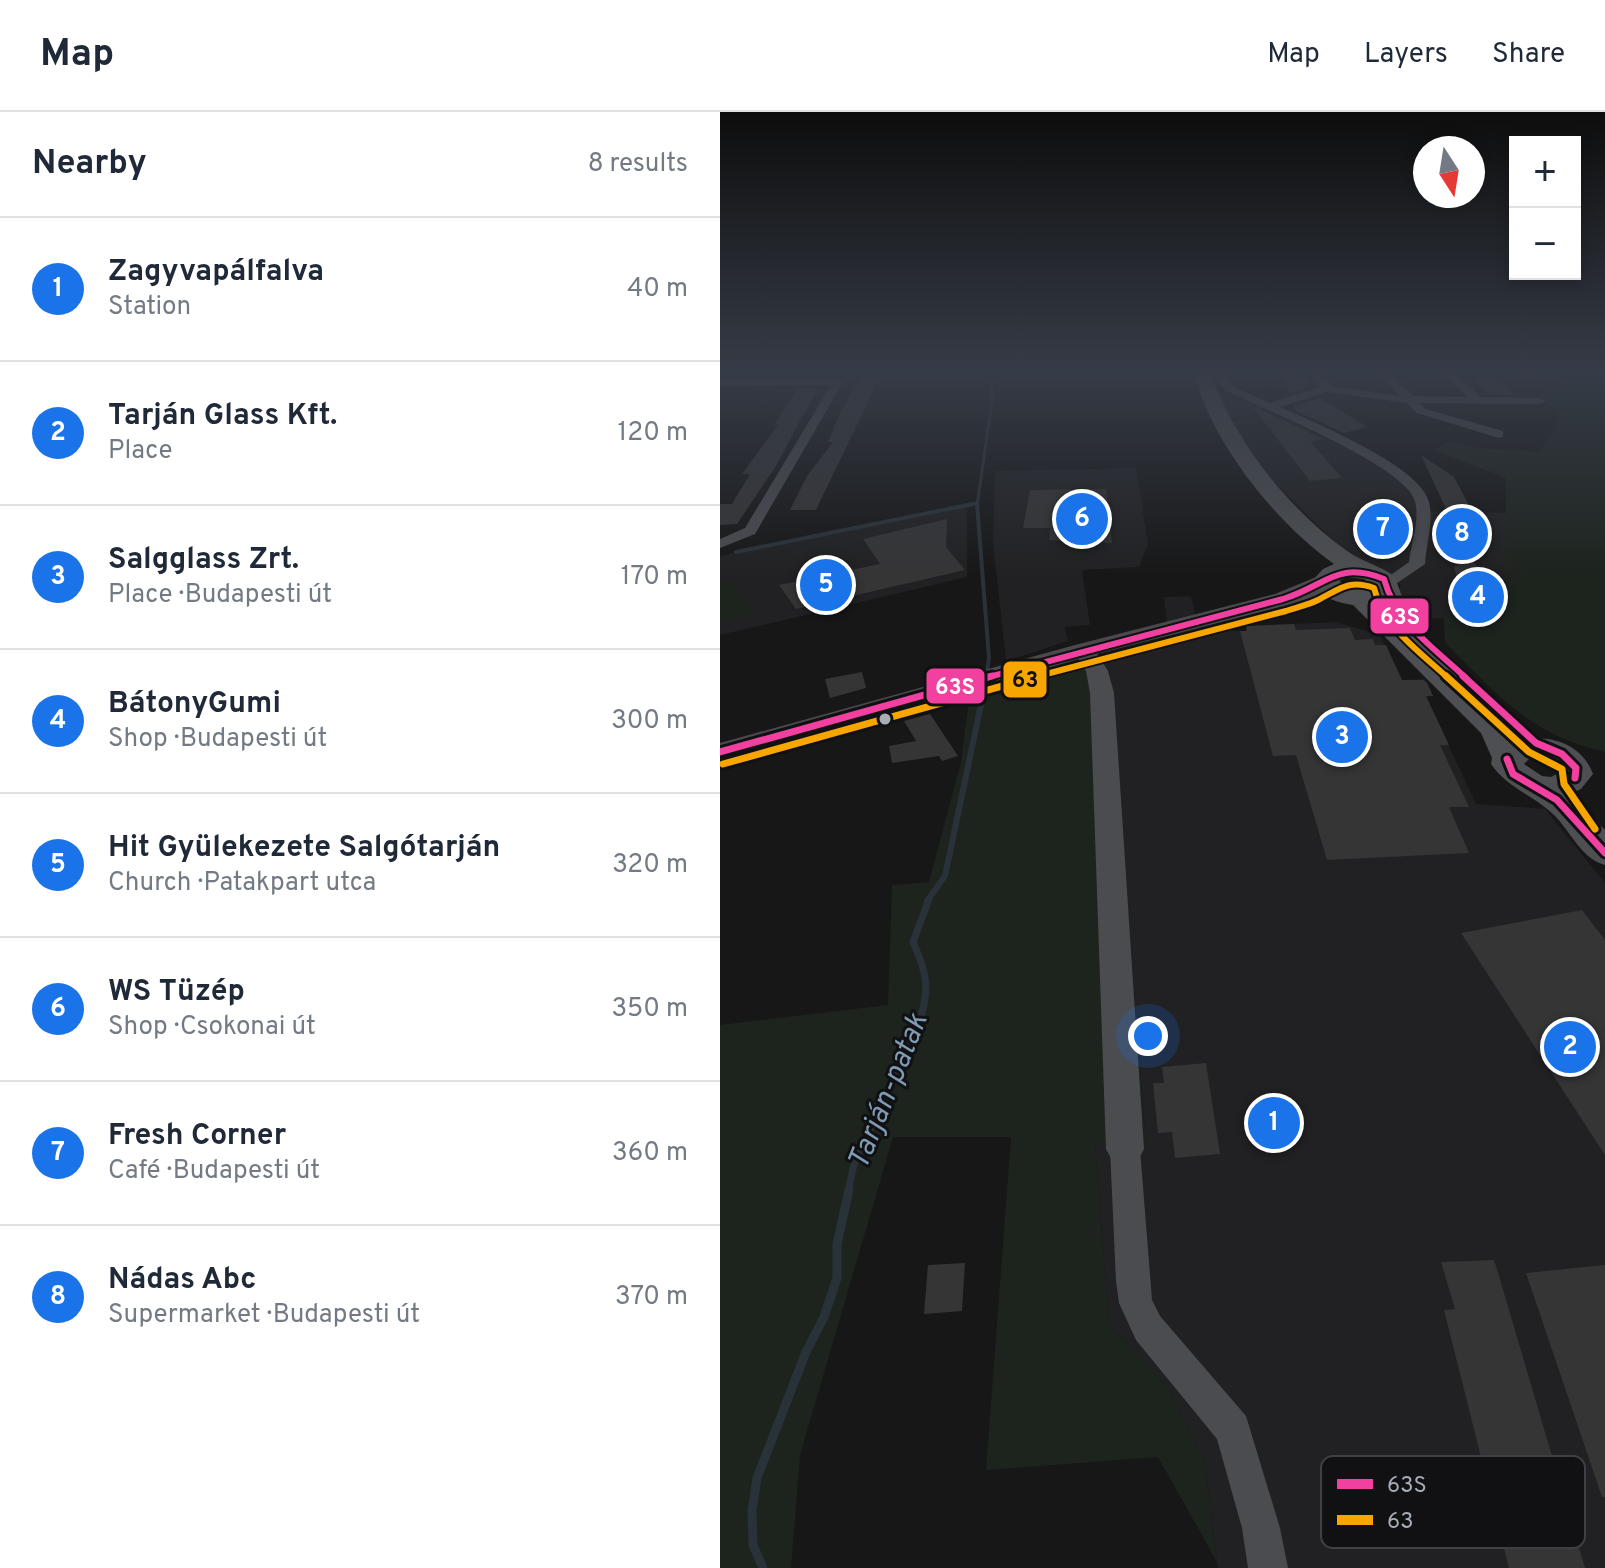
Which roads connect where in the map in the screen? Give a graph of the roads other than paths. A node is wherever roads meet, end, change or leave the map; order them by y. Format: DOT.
graph roads {
  1 [pos="806,441"];
  2 [pos="1217,441"];
  3 [pos="1235,441"];
  4 [pos="1338,441"];
  5 [pos="720,544"];
  6 [pos="1358,583"];
  7 [pos="1084,650"];
  8 [pos="720,752"];
  9 [pos="1508,758"];
  10 [pos="1578,766"];
  11 [pos="1536,785"];
  12 [pos="1605,822"];
  13 [pos="1605,853"];
  14 [pos="1125,1149"];
  15 [pos="1268,1568"];
  1 -- 5 [label="street"];
  2 -- 6 [label="main road"];
  3 -- 6 [label="main road"];
  4 -- 6 [label="street"];
  6 -- 7 [label="main road"];
  6 -- 9 [label="main road"];
  6 -- 10 [label="main road"];
  7 -- 8 [label="main road"];
  7 -- 14 [label="street"];
  9 -- 10 [label="main road"];
  9 -- 11 [label="main road"];
  10 -- 11 [label="main road"];
  10 -- 12 [label="main road"];
  11 -- 13 [label="main road"];
  14 -- 15 [label="street"];
}
